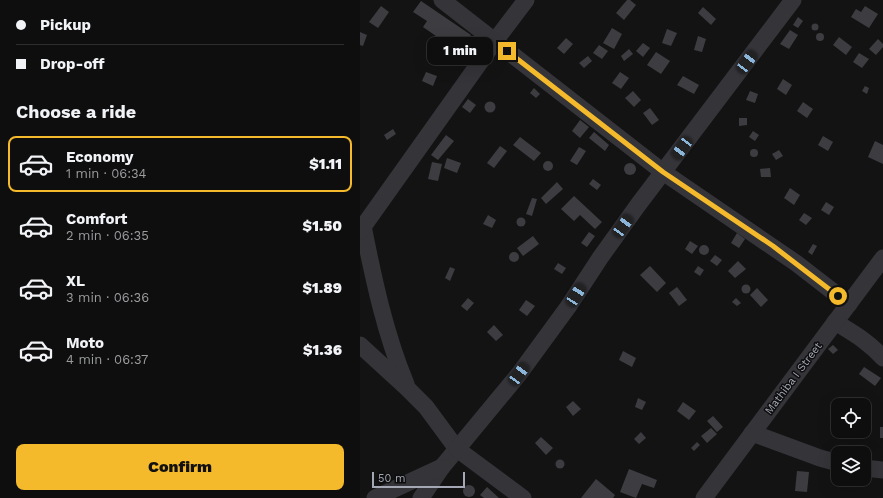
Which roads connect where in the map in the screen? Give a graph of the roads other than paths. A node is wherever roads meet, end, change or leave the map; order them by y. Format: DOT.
graph roads {
  1 [pos="442,0"];
  2 [pos="526,0"];
  3 [pos="793,0"];
  4 [pos="495,41"];
  5 [pos="663,172"];
  6 [pos="362,229"];
  7 [pos="883,258"];
  8 [pos="849,304"];
  9 [pos="835,322"];
  10 [pos="360,345"];
  11 [pos="883,358"];
  12 [pos="407,388"];
  13 [pos="752,433"];
  14 [pos="457,449"];
  15 [pos="831,462"];
  16 [pos="442,467"];
  17 [pos="871,469"];
  18 [pos="883,470"];
  19 [pos="710,496"];
  20 [pos="376,498"];
  21 [pos="421,498"];
  22 [pos="523,498"];
  1 -- 4 [label="street"];
  2 -- 4 [label="street"];
  3 -- 5 [label="street"];
  4 -- 5 [label="street"];
  4 -- 6 [label="street"];
  5 -- 8 [label="street"];
  5 -- 14 [label="street"];
  6 -- 12 [label="street"];
  7 -- 8 [label="street, Mathiba I Street"];
  8 -- 9 [label="street, Mathiba I Street"];
  9 -- 11 [label="street"];
  9 -- 13 [label="street, Mathiba I Street"];
  10 -- 12 [label="street"];
  12 -- 14 [label="street"];
  13 -- 15 [label="street"];
  13 -- 19 [label="street, Mathiba I Street"];
  14 -- 16 [label="street"];
  14 -- 22 [label="street"];
  16 -- 20 [label="street"];
  16 -- 21 [label="street"];
  17 -- 18 [label="street"];
}
